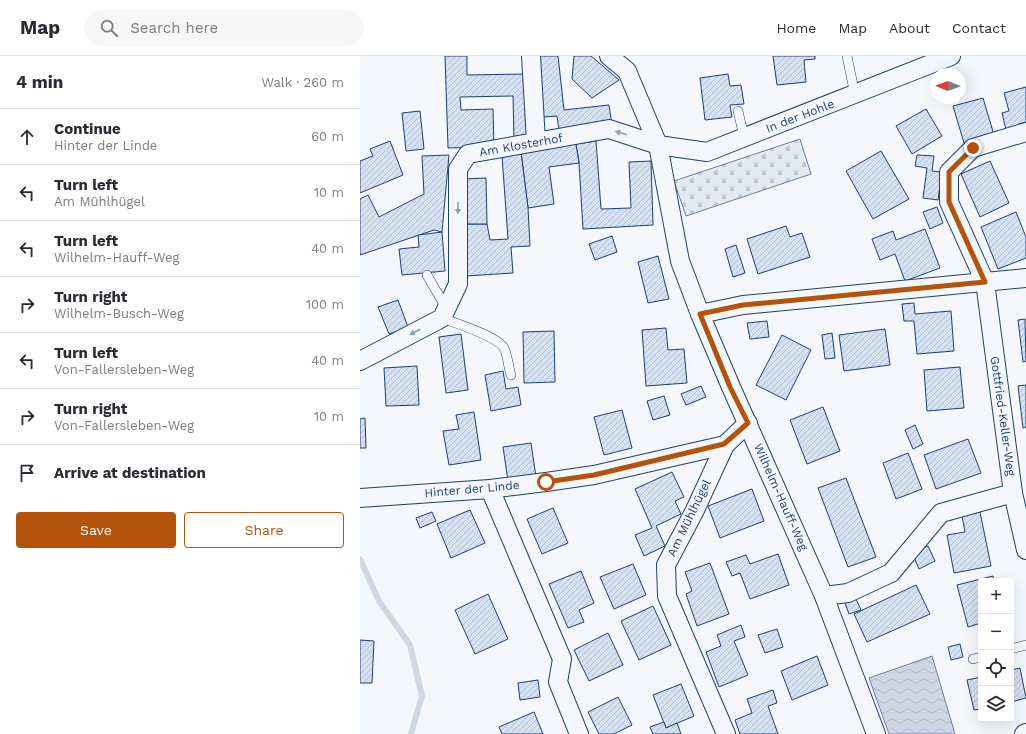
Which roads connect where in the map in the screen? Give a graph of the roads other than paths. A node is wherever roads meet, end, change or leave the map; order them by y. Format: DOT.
graph roads {
  1 [pos="531,56"];
  2 [pos="609,56"];
  3 [pos="848,56"];
  4 [pos="951,56"];
  5 [pos="855,94"];
  6 [pos="738,111"];
  7 [pos="1026,132"];
  8 [pos="744,137"];
  9 [pos="536,141"];
  10 [pos="658,145"];
  11 [pos="427,275"];
  12 [pos="1026,278"];
  13 [pos="985,282"];
  14 [pos="444,313"];
  15 [pos="700,314"];
  16 [pos="360,361"];
  17 [pos="511,375"];
  18 [pos="748,423"];
  19 [pos="724,444"];
  20 [pos="490,489"];
  21 [pos="1013,493"];
  22 [pos="360,498"];
  23 [pos="1022,511"];
  24 [pos="1026,550"];
  25 [pos="824,596"];
  26 [pos="1026,645"];
  27 [pos="1014,648"];
  28 [pos="579,734"];
  29 [pos="726,734"];
  30 [pos="876,734"];
  1 -- 9 [label="street"];
  2 -- 10 [label="street, Wilhelm-Hauff-Weg"];
  3 -- 5 [label="lane"];
  4 -- 5 [label="street, In der Hohle"];
  5 -- 8 [label="street, In der Hohle"];
  6 -- 8 [label="lane"];
  7 -- 13 [label="street, Gottfried-Keller-Weg"];
  8 -- 10 [label="street, In der Hohle"];
  10 -- 9 [label="street, Am Klosterhof, one-way"];
  9 -- 14 [label="street, Am Klosterhof, one-way"];
  10 -- 15 [label="street, Wilhelm-Hauff-Weg"];
  11 -- 14 [label="lane"];
  12 -- 13 [label="street"];
  13 -- 15 [label="street"];
  13 -- 21 [label="street, Gottfried-Keller-Weg"];
  14 -- 16 [label="street, one-way"];
  14 -- 17 [label="lane"];
  15 -- 18 [label="street, Wilhelm-Hauff-Weg"];
  18 -- 19 [label="street, Am Mühlhügel"];
  18 -- 25 [label="street, Wilhelm-Hauff-Weg"];
  19 -- 20 [label="street, Hinter der Linde"];
  19 -- 29 [label="street, Am Mühlhügel"];
  20 -- 22 [label="street, Hinter der Linde"];
  20 -- 28 [label="street"];
  21 -- 23 [label="street, Gottfried-Keller-Weg"];
  21 -- 25 [label="street"];
  23 -- 24 [label="street, Gottfried-Keller-Weg"];
  25 -- 30 [label="street, Wilhelm-Hauff-Weg"];
  26 -- 27 [label="lane"];
}
